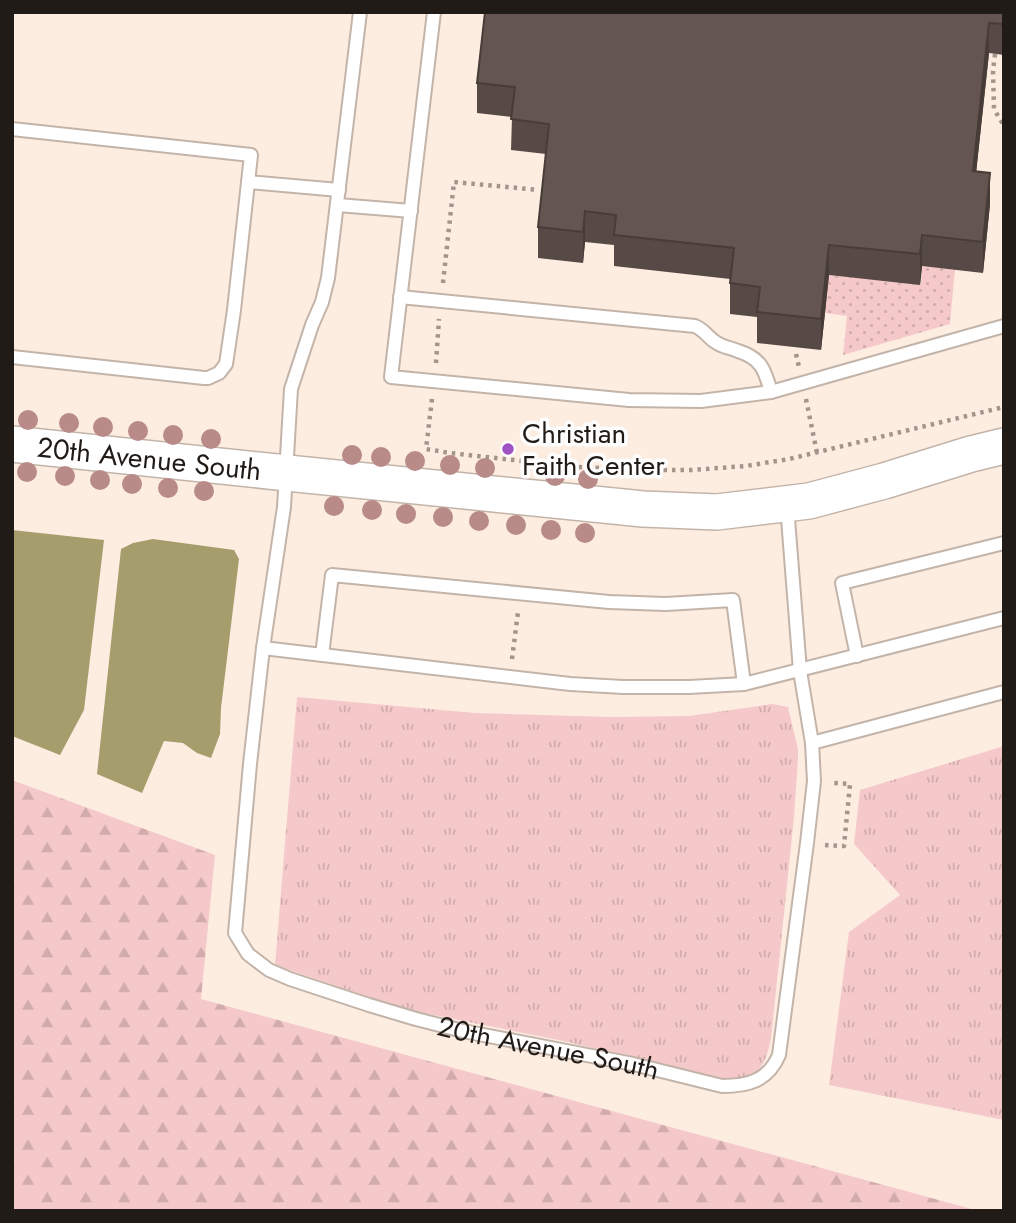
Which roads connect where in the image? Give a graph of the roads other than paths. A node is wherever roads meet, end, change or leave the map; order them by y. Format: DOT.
graph roads {
  1 [pos="360,12"];
  2 [pos="434,12"];
  3 [pos="12,129"];
  4 [pos="248,182"];
  5 [pos="339,190"];
  6 [pos="338,205"];
  7 [pos="411,211"];
  8 [pos="400,297"];
  9 [pos="1004,326"];
  10 [pos="12,357"];
  11 [pos="771,392"];
  12 [pos="12,444"];
  13 [pos="1004,446"];
  14 [pos="287,473"];
  15 [pos="786,504"];
  16 [pos="1004,543"];
  17 [pos="1004,618"];
  18 [pos="263,648"];
  19 [pos="322,655"];
  20 [pos="857,656"];
  21 [pos="800,671"];
  22 [pos="744,684"];
  23 [pos="1004,692"];
  24 [pos="812,743"];
  1 -- 5 [label="lane, 20th Avenue South"];
  2 -- 7 [label="lane"];
  3 -- 4 [label="lane"];
  4 -- 5 [label="lane"];
  4 -- 10 [label="lane"];
  5 -- 6 [label="lane, 20th Avenue South"];
  6 -- 7 [label="lane"];
  6 -- 14 [label="lane, 20th Avenue South"];
  7 -- 8 [label="lane"];
  8 -- 11 [label="lane"];
  8 -- 11 [label="lane"];
  9 -- 11 [label="lane"];
  12 -- 14 [label="street, 20th Avenue South"];
  13 -- 15 [label="street, 20th Avenue South"];
  14 -- 15 [label="street, 20th Avenue South"];
  14 -- 18 [label="lane, 20th Avenue South"];
  15 -- 21 [label="lane, 20th Avenue South"];
  16 -- 20 [label="lane"];
  17 -- 20 [label="lane"];
  18 -- 19 [label="lane"];
  18 -- 24 [label="lane, 20th Avenue South"];
  19 -- 22 [label="lane"];
  19 -- 22 [label="lane"];
  20 -- 21 [label="lane"];
  21 -- 22 [label="lane"];
  21 -- 24 [label="lane, 20th Avenue South"];
  23 -- 24 [label="lane"];
}
